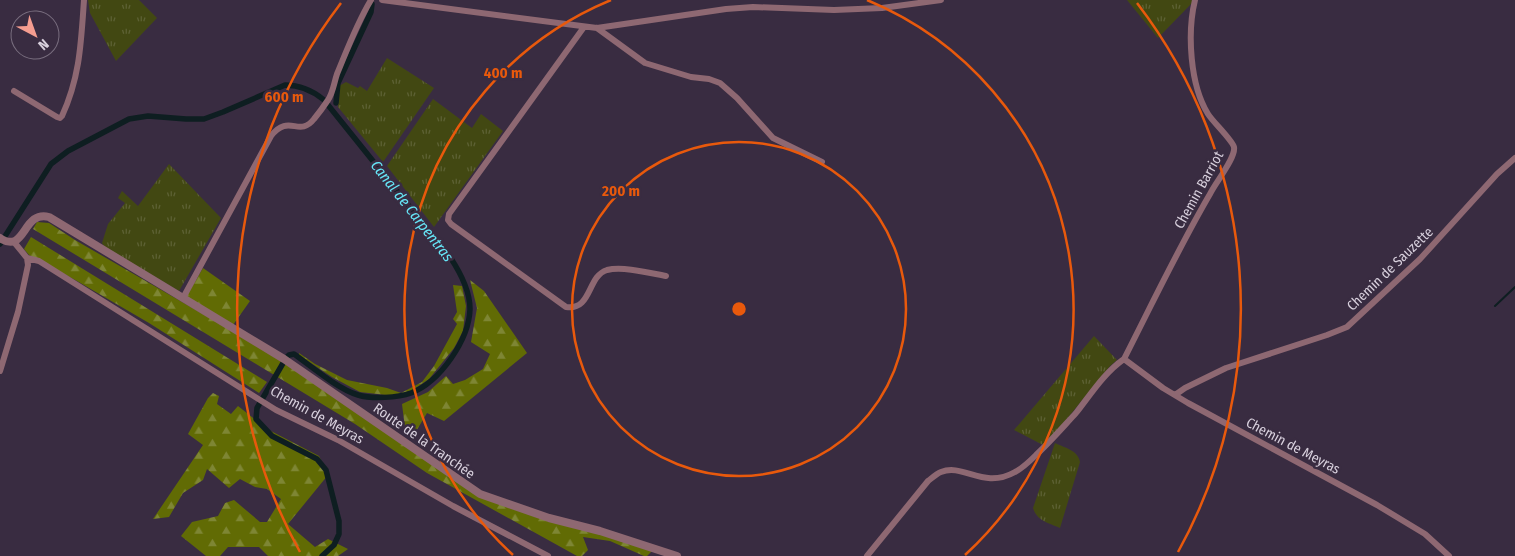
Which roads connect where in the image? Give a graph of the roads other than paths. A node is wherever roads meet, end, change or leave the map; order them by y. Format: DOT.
graph roads {
  1 [pos="84,0"];
  2 [pos="371,0"];
  3 [pos="382,0"];
  4 [pos="941,0"];
  5 [pos="1195,0"];
  6 [pos="584,27"];
  7 [pos="597,28"];
  8 [pos="14,90"];
  9 [pos="1515,158"];
  10 [pos="822,162"];
  11 [pos="2,240"];
  12 [pos="14,242"];
  13 [pos="27,258"];
  14 [pos="666,276"];
  15 [pos="182,297"];
  16 [pos="1124,359"];
  17 [pos="0,371"];
  18 [pos="1175,395"];
  19 [pos="548,556"];
  20 [pos="677,556"];
  21 [pos="867,556"];
  22 [pos="1449,556"];
  1 -- 8 [label="street"];
  2 -- 15 [label="street"];
  3 -- 6 [label="street"];
  4 -- 7 [label="street"];
  5 -- 16 [label="street, Chemin Barriot"];
  6 -- 7 [label="street"];
  6 -- 14 [label="street"];
  7 -- 10 [label="street"];
  9 -- 18 [label="street, Chemin de Sauzette"];
  11 -- 12 [label="street"];
  12 -- 13 [label="street"];
  12 -- 15 [label="street, Route de la Tranchée"];
  13 -- 17 [label="street"];
  13 -- 19 [label="street, Chemin de Meyras"];
  15 -- 20 [label="street, Route de la Tranchée"];
  16 -- 18 [label="street, Chemin de Meyras"];
  16 -- 21 [label="street"];
  18 -- 22 [label="street, Chemin de Meyras"];
}
